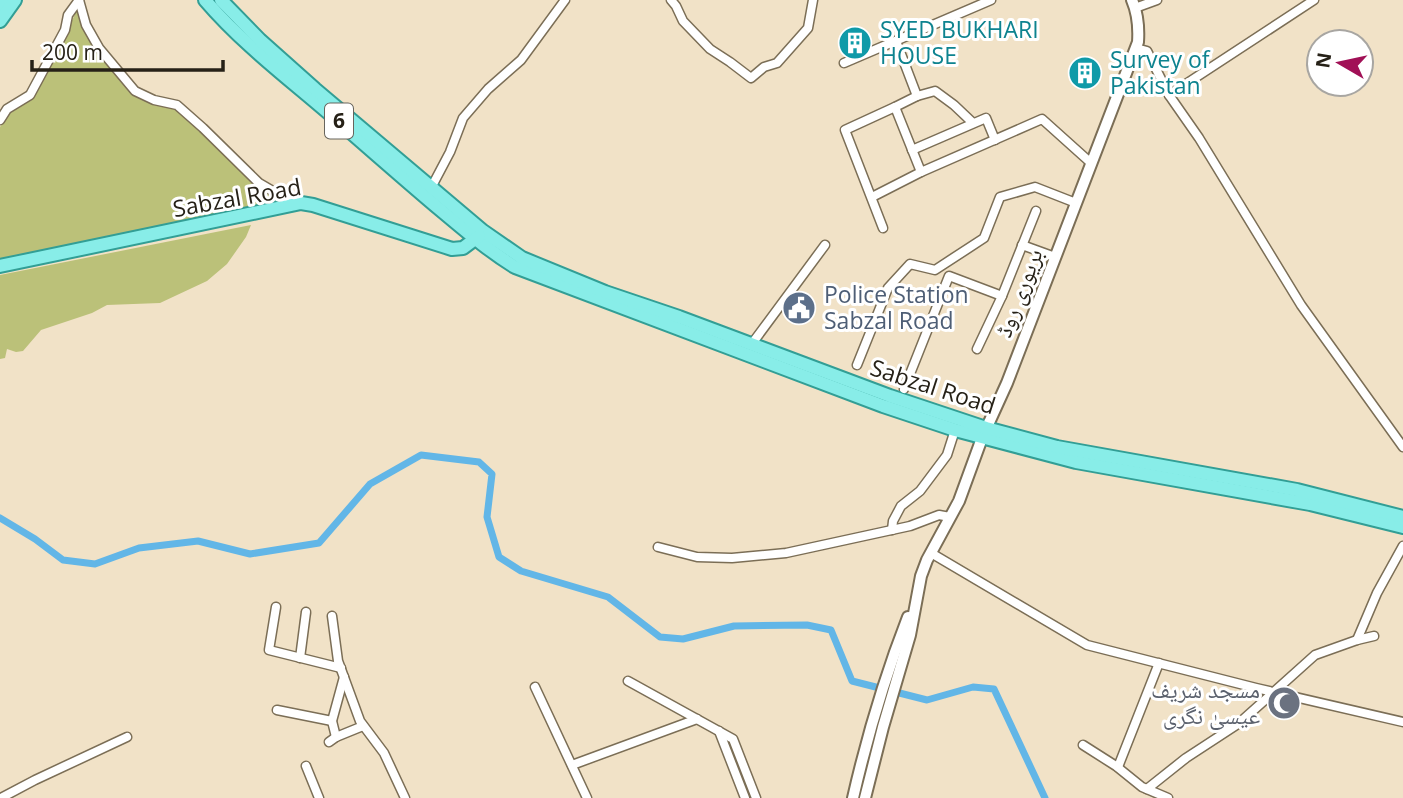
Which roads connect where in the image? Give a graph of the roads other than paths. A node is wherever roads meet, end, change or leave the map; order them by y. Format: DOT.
graph roads {
  1 [pos="3,0"];
  2 [pos="15,0"];
  3 [pos="79,0"];
  4 [pos="205,0"];
  5 [pos="220,0"];
  6 [pos="565,0"];
  7 [pos="671,0"];
  8 [pos="813,0"];
  9 [pos="991,0"];
  10 [pos="1157,0"];
  11 [pos="1314,0"];
  12 [pos="1133,4"];
  13 [pos="0,5"];
  14 [pos="0,21"];
  15 [pos="896,41"];
  16 [pos="1136,48"];
  17 [pos="844,63"];
  18 [pos="1169,95"];
  19 [pos="917,96"];
  20 [pos="895,107"];
  21 [pos="0,120"];
  22 [pos="972,123"];
  23 [pos="995,140"];
  24 [pos="912,149"];
  25 [pos="1091,163"];
  26 [pos="921,172"];
  27 [pos="431,188"];
  28 [pos="872,197"];
  29 [pos="1076,203"];
  30 [pos="295,204"];
  31 [pos="1036,211"];
  32 [pos="884,228"];
  33 [pos="479,235"];
  34 [pos="825,245"];
  35 [pos="1022,245"];
  36 [pos="1055,257"];
  37 [pos="0,266"];
  38 [pos="1002,296"];
  39 [pos="751,345"];
  40 [pos="977,349"];
  41 [pos="769,357"];
  42 [pos="857,365"];
  43 [pos="904,388"];
  44 [pos="955,430"];
  45 [pos="984,433"];
  46 [pos="1403,447"];
  47 [pos="1235,485"];
  48 [pos="950,517"];
  49 [pos="1403,517"];
  50 [pos="1403,527"];
  51 [pos="892,530"];
  52 [pos="1403,546"];
  53 [pos="658,547"];
  54 [pos="931,553"];
  55 [pos="276,607"];
  56 [pos="306,612"];
  57 [pos="332,616"];
  58 [pos="1374,636"];
  59 [pos="1357,640"];
  60 [pos="300,658"];
  61 [pos="1159,663"];
  62 [pos="342,673"];
  63 [pos="628,681"];
  64 [pos="535,687"];
  65 [pos="1272,692"];
  66 [pos="277,710"];
  67 [pos="696,719"];
  68 [pos="332,721"];
  69 [pos="1403,722"];
  70 [pos="877,725"];
  71 [pos="363,726"];
  72 [pos="719,731"];
  73 [pos="127,737"];
  74 [pos="1083,745"];
  75 [pos="572,765"];
  76 [pos="306,766"];
  77 [pos="1118,767"];
  78 [pos="1147,789"];
  79 [pos="1,798"];
  80 [pos="319,798"];
  81 [pos="405,798"];
  82 [pos="587,798"];
  83 [pos="745,798"];
  84 [pos="756,798"];
  85 [pos="853,798"];
  86 [pos="865,798"];
  87 [pos="1168,798"];
  1 -- 13 [label="main road"];
  2 -- 14 [label="main road"];
  3 -- 21 [label="street"];
  3 -- 30 [label="street"];
  4 -- 33 [label="main road, 6"];
  5 -- 27 [label="main road, 6"];
  6 -- 27 [label="street"];
  7 -- 8 [label="street"];
  9 -- 15 [label="street"];
  10 -- 12 [label="street"];
  11 -- 18 [label="street"];
  12 -- 16 [label="main road, بریوری روڈ"];
  15 -- 17 [label="street"];
  15 -- 19 [label="street"];
  16 -- 18 [label="street"];
  16 -- 25 [label="main road, بریوری روڈ"];
  18 -- 46 [label="street"];
  19 -- 20 [label="street"];
  19 -- 22 [label="street"];
  20 -- 24 [label="street"];
  20 -- 28 [label="street"];
  22 -- 23 [label="street"];
  22 -- 24 [label="street"];
  23 -- 25 [label="street"];
  23 -- 26 [label="street"];
  24 -- 26 [label="street"];
  25 -- 29 [label="main road, بریوری روڈ"];
  26 -- 28 [label="street"];
  27 -- 33 [label="main road, 6"];
  28 -- 32 [label="street"];
  29 -- 36 [label="main road, بریوری روڈ"];
  29 -- 42 [label="street"];
  30 -- 33 [label="main road, Sabzal Road"];
  30 -- 37 [label="main road, Sabzal Road"];
  31 -- 35 [label="street"];
  33 -- 39 [label="main road, Sabzal Road"];
  33 -- 41 [label="main road, Sabzal Road"];
  34 -- 39 [label="street"];
  35 -- 36 [label="street"];
  35 -- 38 [label="street"];
  36 -- 45 [label="main road, بریوری روڈ"];
  38 -- 40 [label="street"];
  38 -- 43 [label="street"];
  39 -- 41 [label="main road, Sabzal Road"];
  41 -- 44 [label="main road, Sabzal Road"];
  41 -- 45 [label="main road, Sabzal Road"];
  44 -- 45 [label="main road, Sabzal Road"];
  44 -- 51 [label="street"];
  45 -- 47 [label="main road, Sabzal Road"];
  45 -- 48 [label="main road, بریوری روڈ"];
  47 -- 49 [label="main road, Sabzal Road"];
  47 -- 50 [label="main road, Sabzal Road"];
  48 -- 51 [label="street"];
  48 -- 54 [label="main road, بریوری روڈ"];
  51 -- 53 [label="street"];
  52 -- 59 [label="street"];
  54 -- 61 [label="street"];
  54 -- 70 [label="main road, بریوری روڈ"];
  55 -- 60 [label="street"];
  56 -- 60 [label="street"];
  57 -- 62 [label="street"];
  58 -- 59 [label="street"];
  59 -- 65 [label="street"];
  60 -- 62 [label="street"];
  61 -- 65 [label="street"];
  61 -- 77 [label="street"];
  62 -- 68 [label="street"];
  62 -- 71 [label="street"];
  63 -- 67 [label="street"];
  64 -- 75 [label="street"];
  65 -- 69 [label="street"];
  65 -- 78 [label="street"];
  66 -- 68 [label="street"];
  67 -- 72 [label="street"];
  67 -- 75 [label="street"];
  68 -- 71 [label="street"];
  70 -- 85 [label="main road"];
  70 -- 86 [label="main road"];
  71 -- 81 [label="street"];
  72 -- 83 [label="street"];
  72 -- 84 [label="street"];
  73 -- 79 [label="street"];
  74 -- 77 [label="street"];
  75 -- 82 [label="street"];
  76 -- 80 [label="street"];
  77 -- 78 [label="street"];
  78 -- 87 [label="street"];
}
